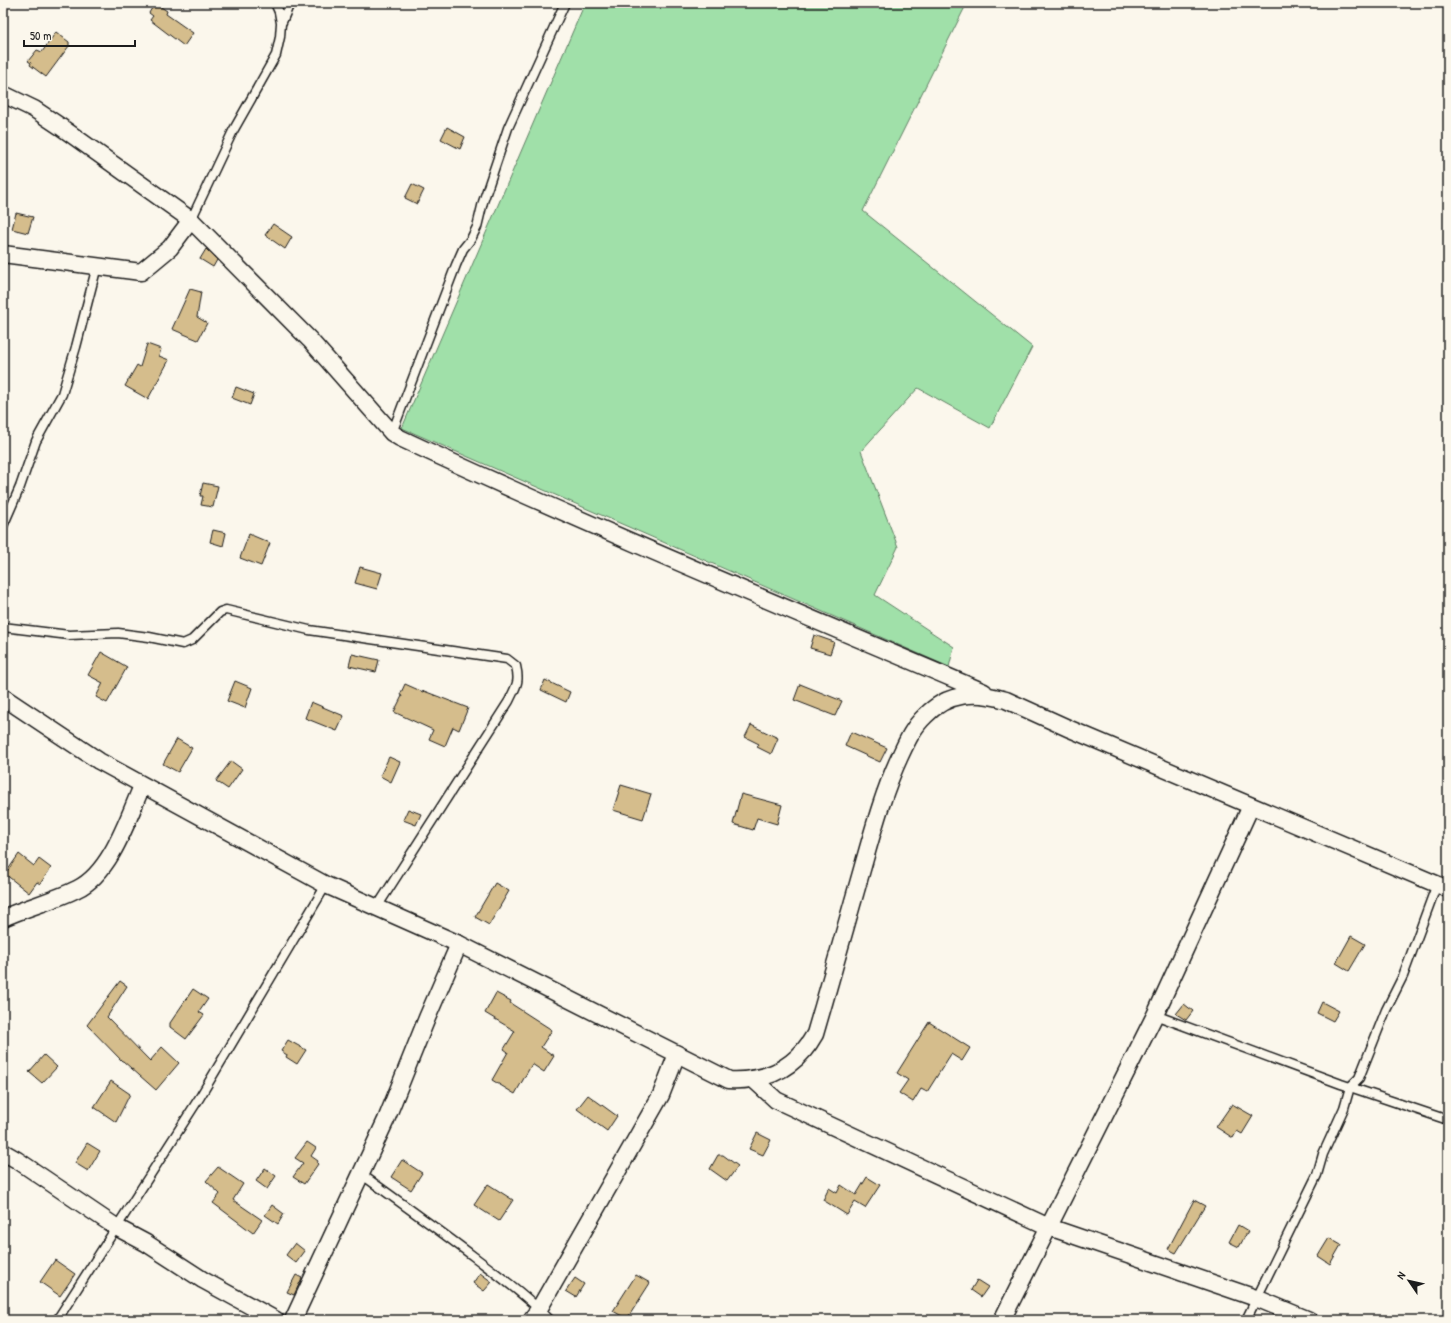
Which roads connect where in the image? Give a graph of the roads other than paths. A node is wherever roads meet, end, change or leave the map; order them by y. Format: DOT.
graph roads {
  1 [pos="275,3"];
  2 [pos="290,3"];
  3 [pos="565,3"];
  4 [pos="281,23"];
  5 [pos="3,94"];
  6 [pos="191,220"];
  7 [pos="3,254"];
  8 [pos="97,266"];
  9 [pos="392,433"];
  10 [pos="3,526"];
  11 [pos="3,627"];
  12 [pos="3,697"];
  13 [pos="997,697"];
  14 [pos="142,786"];
  15 [pos="1251,806"];
  16 [pos="326,885"];
  17 [pos="1442,886"];
  18 [pos="377,907"];
  19 [pos="3,918"];
  20 [pos="459,944"];
  21 [pos="1155,1015"];
  22 [pos="677,1054"];
  23 [pos="753,1079"];
  24 [pos="1350,1087"];
  25 [pos="1448,1120"];
  26 [pos="3,1152"];
  27 [pos="361,1174"];
  28 [pos="116,1227"];
  29 [pos="1049,1227"];
  30 [pos="1256,1298"];
  31 [pos="540,1316"];
  32 [pos="57,1320"];
  33 [pos="276,1320"];
  34 [pos="293,1320"];
  35 [pos="1002,1320"];
  36 [pos="1246,1320"];
  37 [pos="1309,1320"];
  1 -- 4 [label="lane"];
  2 -- 4 [label="lane"];
  3 -- 9 [label="lane"];
  4 -- 6 [label="lane"];
  5 -- 6 [label="street"];
  6 -- 8 [label="street"];
  6 -- 9 [label="street"];
  7 -- 8 [label="street"];
  8 -- 10 [label="lane"];
  9 -- 13 [label="street"];
  11 -- 18 [label="lane"];
  12 -- 14 [label="street"];
  13 -- 15 [label="street"];
  13 -- 23 [label="street"];
  14 -- 16 [label="street"];
  14 -- 19 [label="street"];
  15 -- 17 [label="street"];
  15 -- 21 [label="street"];
  16 -- 18 [label="street"];
  16 -- 28 [label="lane"];
  17 -- 24 [label="lane"];
  18 -- 20 [label="street"];
  20 -- 22 [label="street"];
  20 -- 27 [label="street"];
  21 -- 24 [label="lane"];
  21 -- 29 [label="street"];
  22 -- 23 [label="street"];
  22 -- 31 [label="street"];
  23 -- 29 [label="street"];
  24 -- 25 [label="lane"];
  24 -- 30 [label="lane"];
  26 -- 28 [label="street"];
  27 -- 31 [label="lane"];
  27 -- 34 [label="street"];
  28 -- 32 [label="lane"];
  28 -- 33 [label="street"];
  29 -- 30 [label="street"];
  29 -- 35 [label="street"];
  30 -- 36 [label="lane"];
  30 -- 37 [label="street"];
}
